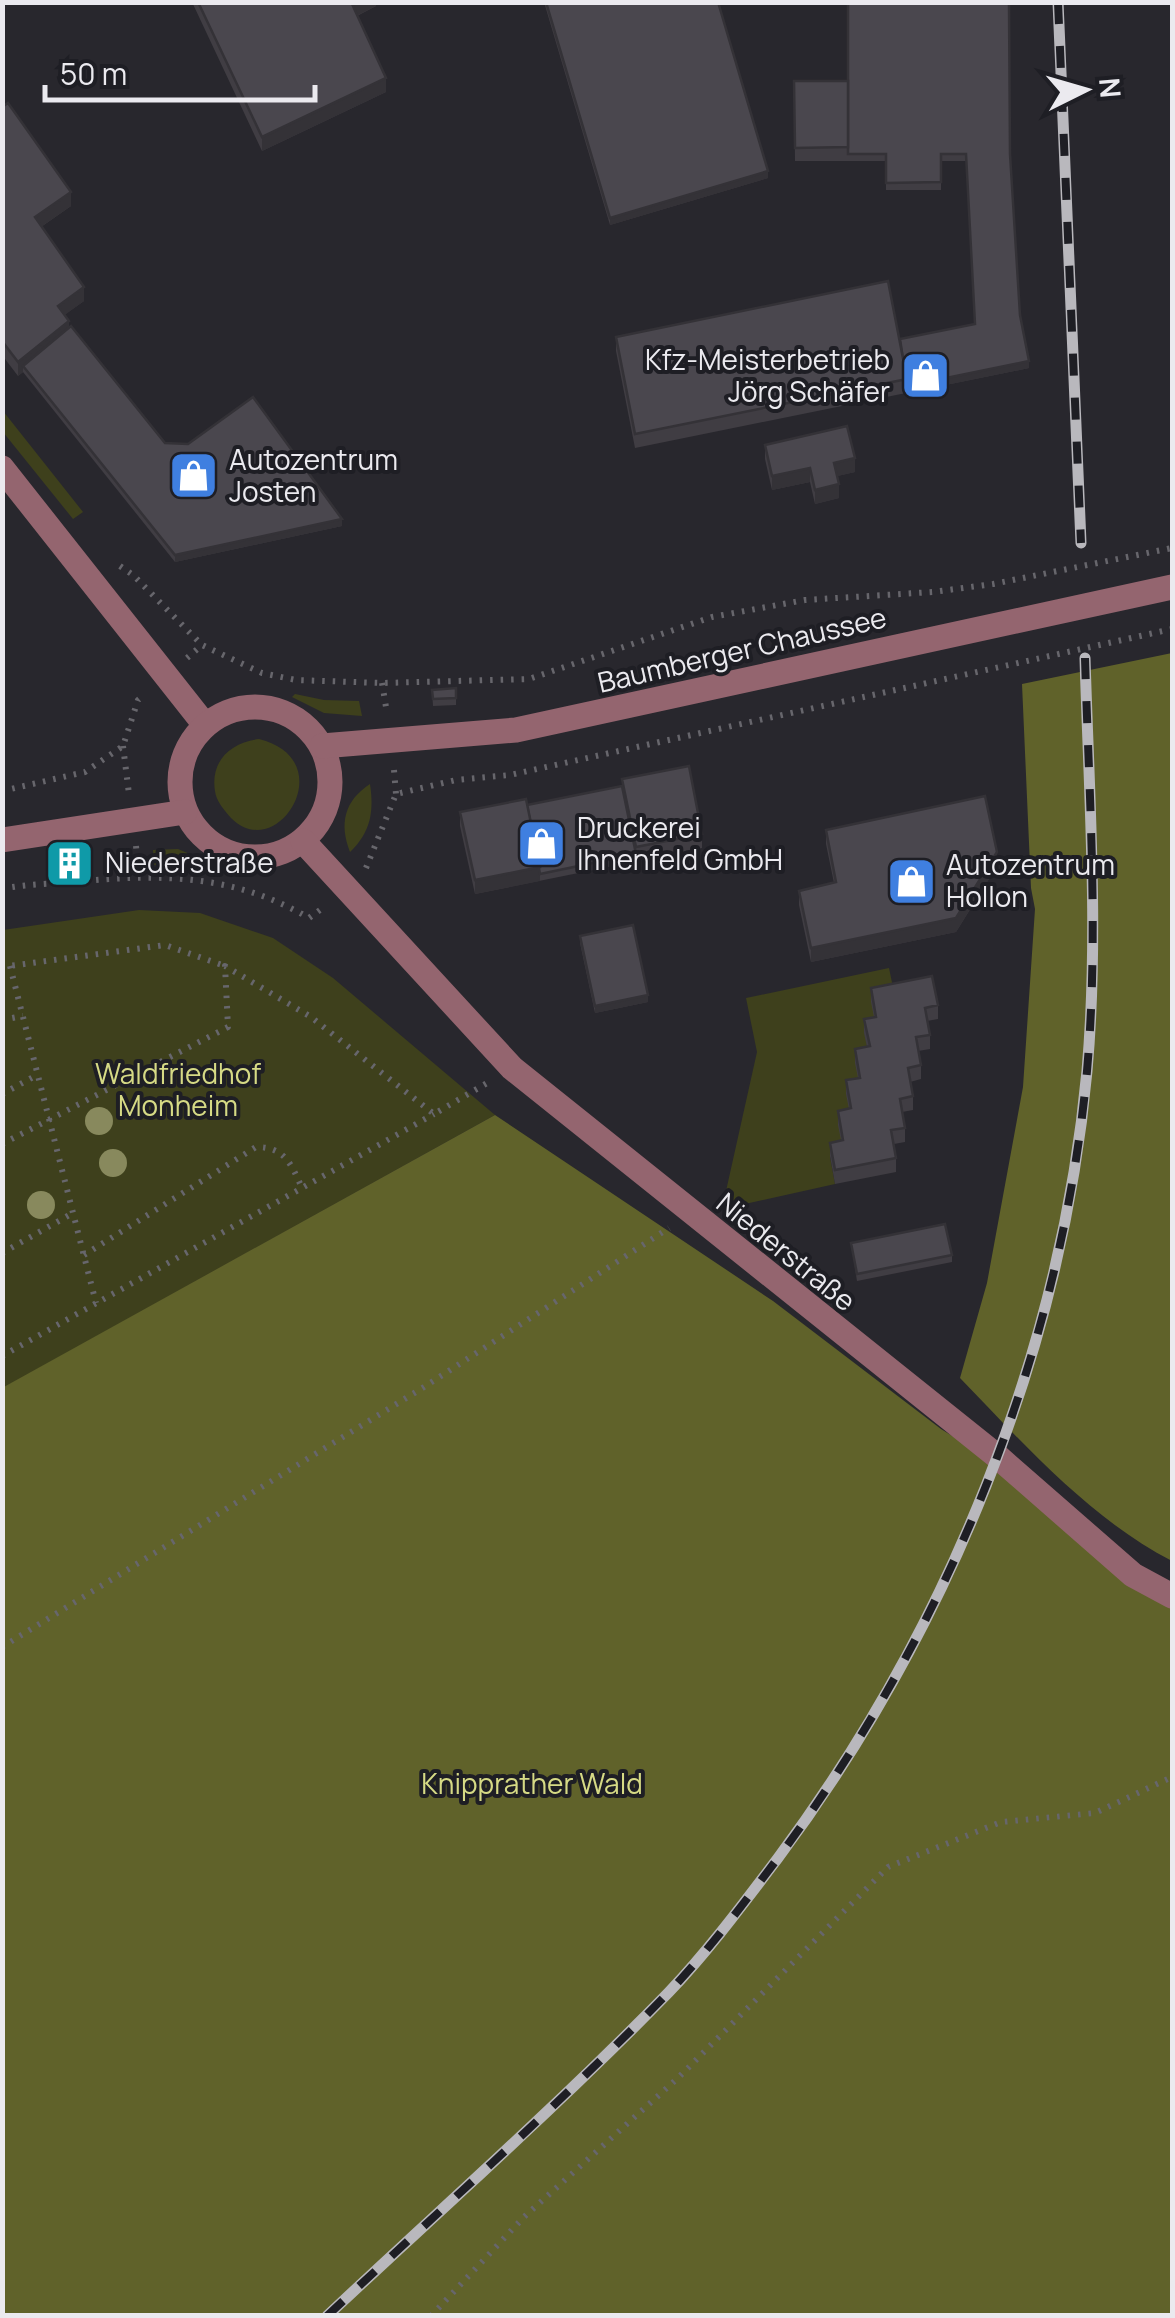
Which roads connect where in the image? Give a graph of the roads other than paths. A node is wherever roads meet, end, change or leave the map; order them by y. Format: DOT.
graph roads {
  1 [pos="2,468"];
  2 [pos="1172,588"];
  3 [pos="205,725"];
  4 [pos="322,746"];
  5 [pos="185,812"];
  6 [pos="2,840"];
  7 [pos="303,841"];
  8 [pos="1172,1596"];
  1 -- 3 [label="street"];
  2 -- 4 [label="street, Baumberger Chaussee"];
  3 -- 4 [label="street"];
  3 -- 5 [label="street"];
  4 -- 7 [label="street"];
  5 -- 6 [label="street"];
  5 -- 7 [label="street"];
  7 -- 8 [label="street, Niederstraße"];
}
